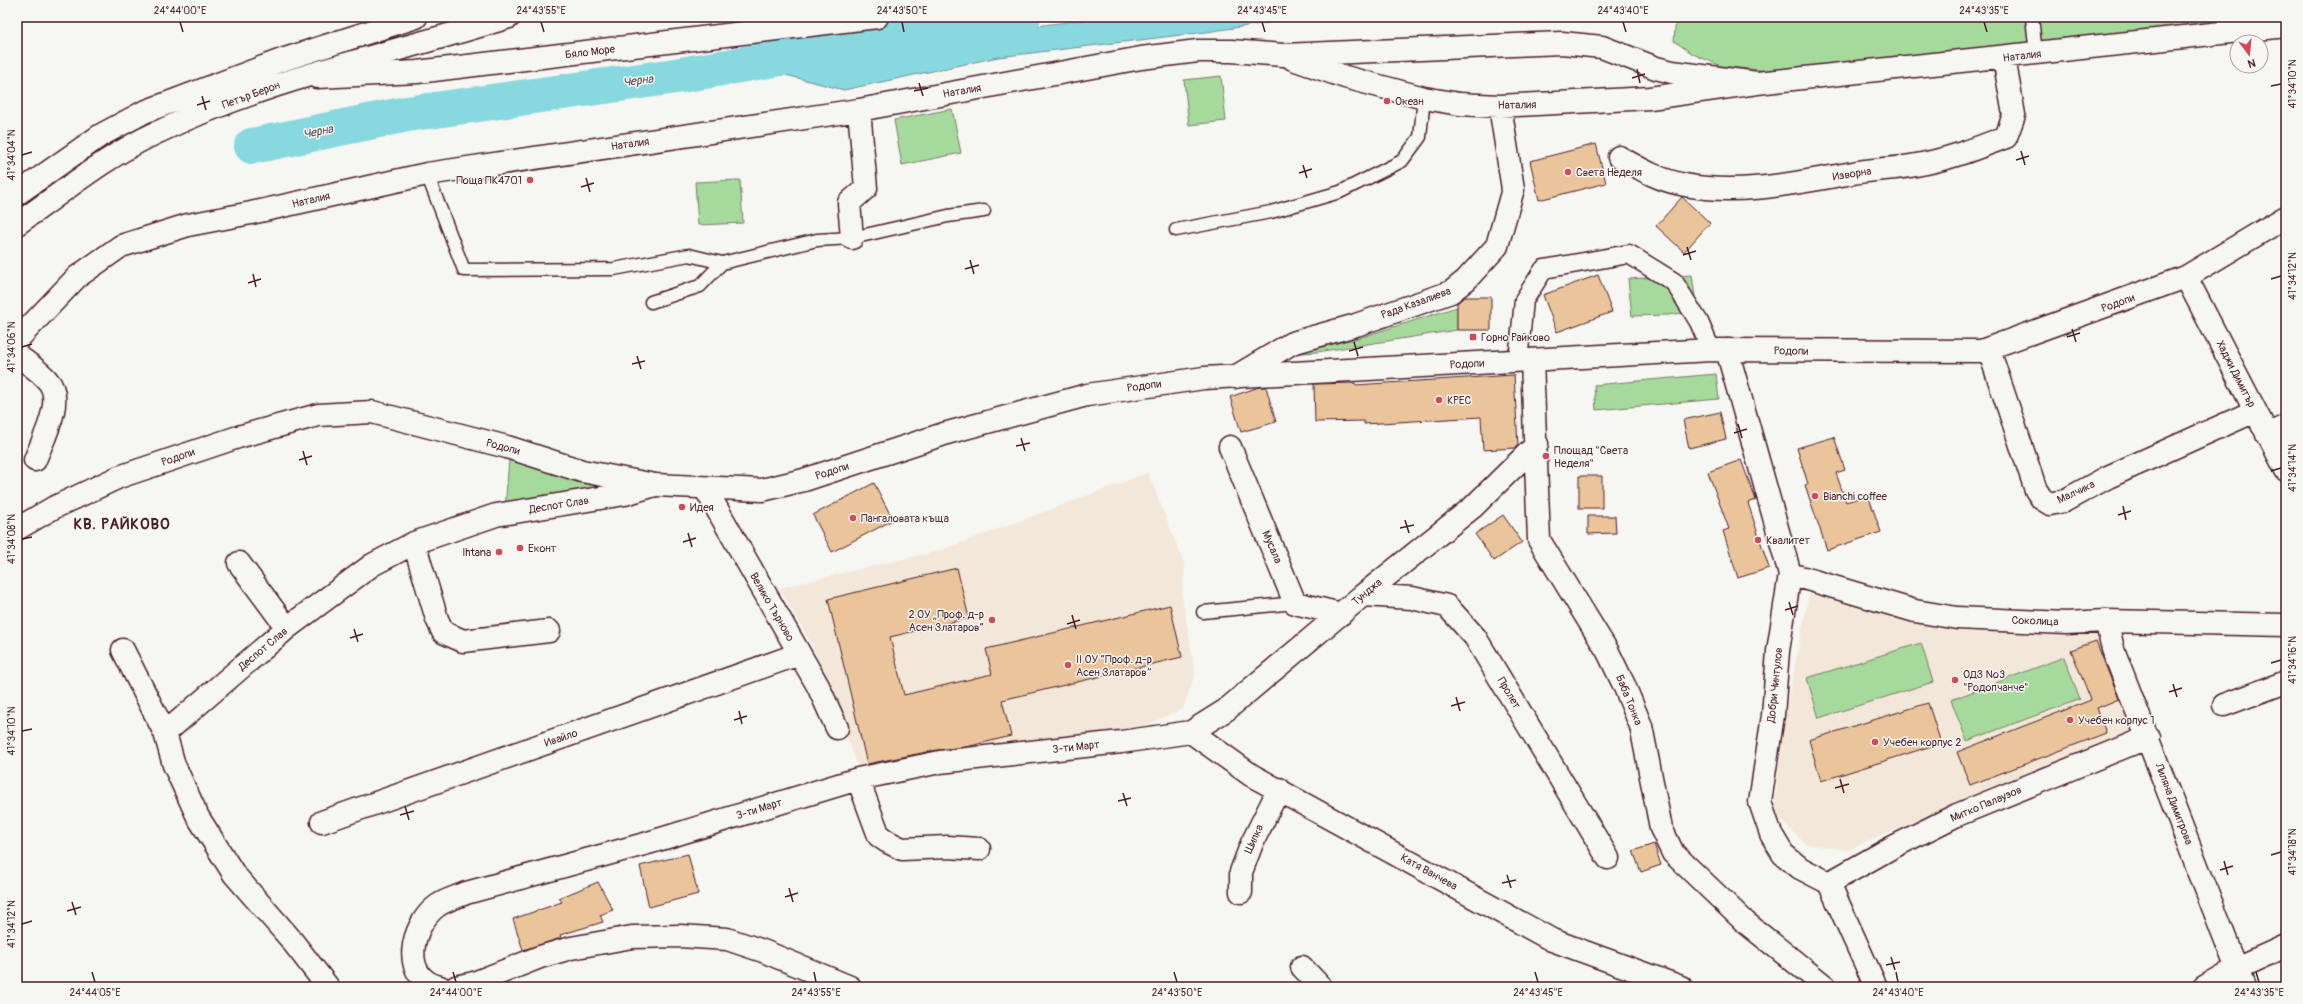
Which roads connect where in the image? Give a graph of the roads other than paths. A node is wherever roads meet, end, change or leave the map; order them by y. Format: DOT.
graph roads {
  1 [pos="416,17"];
  2 [pos="509,17"];
  3 [pos="877,17"];
  4 [pos="2032,17"];
  5 [pos="2286,26"];
  6 [pos="2036,54"];
  7 [pos="1283,55"];
  8 [pos="2004,58"];
  9 [pos="301,77"];
  10 [pos="1757,83"];
  11 [pos="1424,98"];
  12 [pos="1500,106"];
  13 [pos="859,110"];
  14 [pos="1619,157"];
  15 [pos="427,174"];
  16 [pos="17,194"];
  17 [pos="984,210"];
  18 [pos="2286,217"];
  19 [pos="17,224"];
  20 [pos="1176,230"];
  21 [pos="852,238"];
  22 [pos="722,263"];
  23 [pos="2186,277"];
  24 [pos="651,302"];
  25 [pos="17,340"];
  26 [pos="1719,350"];
  27 [pos="1989,350"];
  28 [pos="17,355"];
  29 [pos="1525,360"];
  30 [pos="1235,377"];
  31 [pos="2255,411"];
  32 [pos="2277,430"];
  33 [pos="1537,444"];
  34 [pos="1230,447"];
  35 [pos="35,460"];
  36 [pos="2286,470"];
  37 [pos="654,485"];
  38 [pos="704,488"];
  39 [pos="17,529"];
  40 [pos="414,543"];
  41 [pos="239,563"];
  42 [pos="1790,574"];
  43 [pos="1363,594"];
  44 [pos="1295,603"];
  45 [pos="1203,612"];
  46 [pos="1341,614"];
  47 [pos="2106,621"];
  48 [pos="2286,625"];
  49 [pos="287,628"];
  50 [pos="549,632"];
  51 [pos="123,650"];
  52 [pos="799,654"];
  53 [pos="2286,682"];
  54 [pos="2224,705"];
  55 [pos="837,728"];
  56 [pos="1191,732"];
  57 [pos="165,733"];
  58 [pos="2148,737"];
  59 [pos="858,779"];
  60 [pos="1279,789"];
  61 [pos="322,822"];
  62 [pos="979,849"];
  63 [pos="1608,858"];
  64 [pos="1829,883"];
  65 [pos="1241,892"];
  66 [pos="2286,946"];
  67 [pos="1302,967"];
  68 [pos="2241,978"];
  69 [pos="328,987"];
  70 [pos="440,987"];
  71 [pos="456,987"];
  72 [pos="850,987"];
  73 [pos="1321,987"];
  74 [pos="1680,987"];
  75 [pos="1826,987"];
  76 [pos="1876,987"];
  77 [pos="2204,987"];
  1 -- 16 [label="street, Петър Берон"];
  2 -- 9 [label="street, Петър Берон"];
  3 -- 9 [label="street, Бяло Море"];
  4 -- 6 [label="lane"];
  5 -- 6 [label="street, Наталия"];
  6 -- 8 [label="street, Наталия"];
  7 -- 10 [label="street, Наталия"];
  7 -- 11 [label="street, Наталия"];
  7 -- 13 [label="street, Наталия"];
  8 -- 10 [label="street, Наталия"];
  8 -- 14 [label="street, Изворна"];
  9 -- 19 [label="street, Петър Берон"];
  10 -- 12 [label="street, Наталия"];
  11 -- 12 [label="street, Наталия"];
  11 -- 20 [label="lane"];
  12 -- 30 [label="street, Рада Казалиева"];
  13 -- 15 [label="street, Наталия"];
  13 -- 21 [label="street"];
  15 -- 22 [label="lane"];
  15 -- 25 [label="street, Наталия"];
  17 -- 21 [label="lane"];
  18 -- 23 [label="street, Родопи"];
  21 -- 22 [label="lane"];
  22 -- 24 [label="lane"];
  23 -- 27 [label="street, Родопи"];
  23 -- 31 [label="street, Хаджи Димитър"];
  26 -- 27 [label="street, Родопи"];
  26 -- 29 [label="street, Родопи"];
  26 -- 29 [label="street"];
  26 -- 42 [label="street, Добри Чинтулов"];
  27 -- 31 [label="street, Малчика"];
  28 -- 35 [label="street"];
  29 -- 30 [label="street, Родопи"];
  29 -- 33 [label="street, Баба Тонка"];
  30 -- 38 [label="street, Родопи"];
  31 -- 32 [label="street, Хаджи Димитър"];
  32 -- 36 [label="street, Хаджи Димитър"];
  33 -- 43 [label="street, Тунджа"];
  33 -- 75 [label="street, Баба Тонка"];
  34 -- 44 [label="street, Мусала"];
  37 -- 38 [label="street, Родопи"];
  37 -- 39 [label="street, Родопи"];
  37 -- 40 [label="street, Деспот Слав"];
  38 -- 52 [label="street, Велико Търново"];
  40 -- 49 [label="street, Деспот Слав"];
  40 -- 50 [label="street"];
  41 -- 49 [label="street"];
  42 -- 47 [label="street, Соколица"];
  42 -- 64 [label="street, Добри Чинтулов"];
  43 -- 46 [label="street, Тунджа"];
  43 -- 63 [label="street, Пролет"];
  44 -- 45 [label="lane"];
  44 -- 46 [label="street"];
  46 -- 56 [label="street, Тунджа"];
  47 -- 48 [label="street, Соколица"];
  47 -- 58 [label="street, Лиляна Димитрова"];
  49 -- 57 [label="street, Деспот Слав"];
  51 -- 57 [label="street"];
  52 -- 55 [label="street, Велико Търново"];
  52 -- 61 [label="street, Ивайло"];
  53 -- 54 [label="street"];
  56 -- 59 [label="street, 3-ти Март"];
  56 -- 60 [label="street, Катя Ванчева"];
  57 -- 69 [label="street"];
  58 -- 64 [label="street, Митко Палаузов"];
  58 -- 68 [label="street, Лиляна Димитрова"];
  59 -- 62 [label="street"];
  59 -- 70 [label="street, 3-ти Март"];
  60 -- 65 [label="street, Шипка"];
  60 -- 74 [label="street, Катя Ванчева"];
  64 -- 76 [label="street"];
  66 -- 68 [label="street"];
  67 -- 73 [label="street"];
  68 -- 77 [label="street"];
  71 -- 72 [label="street"];
}
